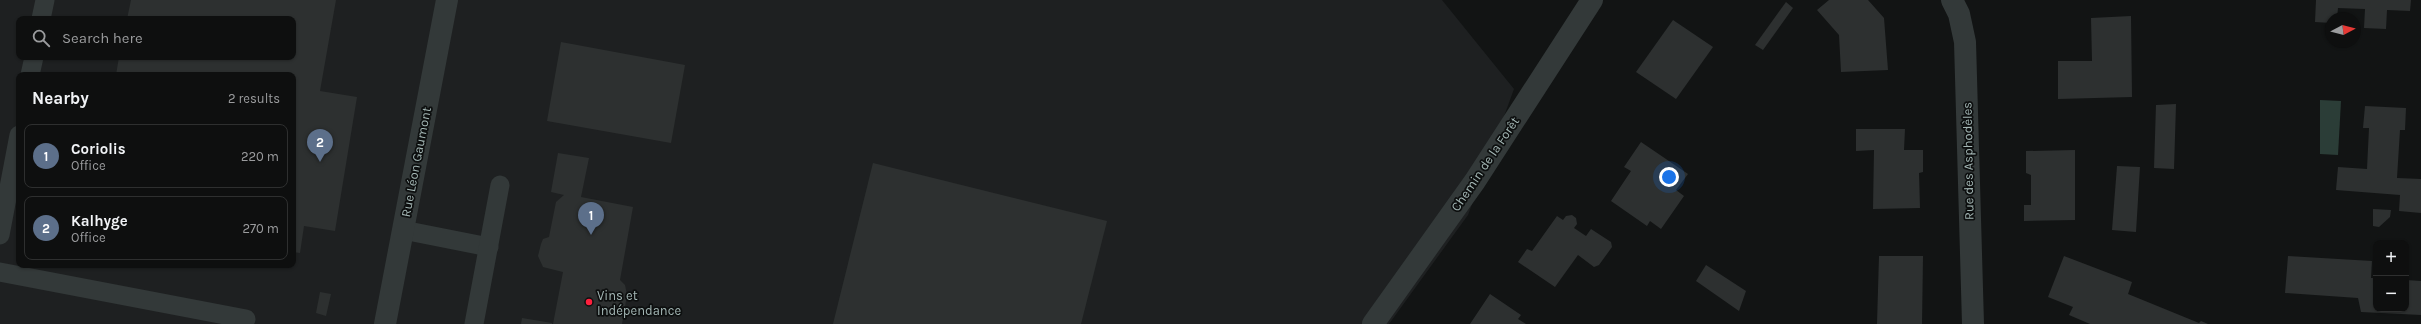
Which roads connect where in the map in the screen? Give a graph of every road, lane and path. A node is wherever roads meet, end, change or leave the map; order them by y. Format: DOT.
graph roads {
  1 [pos="45,0"];
  2 [pos="446,0"];
  3 [pos="1592,0"];
  4 [pos="1952,0"];
  5 [pos="42,16"];
  6 [pos="33,60"];
  7 [pos="31,72"];
  8 [pos="16,151"];
  9 [pos="500,185"];
  10 [pos="403,230"];
  11 [pos="0,235"];
  12 [pos="488,247"];
  13 [pos="0,272"];
  14 [pos="246,319"];
  15 [pos="385,324"];
  16 [pos="474,324"];
  17 [pos="1373,324"];
  18 [pos="1973,324"];
  1 -- 5 [label="lane"];
  2 -- 10 [label="street, Rue Léon Gaumont"];
  3 -- 17 [label="street, Chemin de la Forêt"];
  4 -- 18 [label="street, Rue des Asphodèles"];
  6 -- 7 [label="lane"];
  8 -- 11 [label="lane"];
  9 -- 12 [label="lane"];
  10 -- 12 [label="lane"];
  10 -- 15 [label="street, Rue Léon Gaumont"];
  12 -- 16 [label="lane"];
  13 -- 14 [label="lane"];
}
